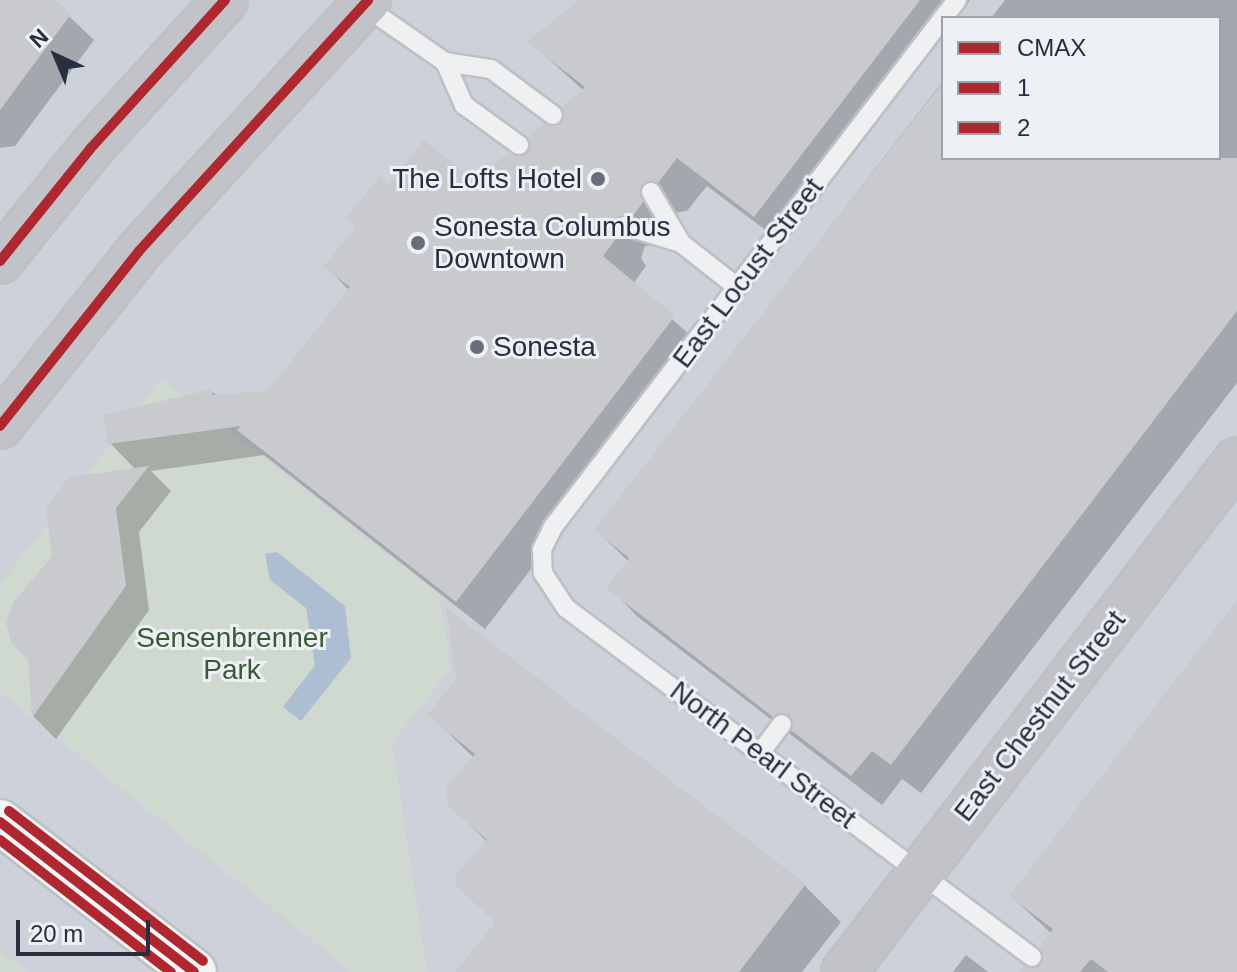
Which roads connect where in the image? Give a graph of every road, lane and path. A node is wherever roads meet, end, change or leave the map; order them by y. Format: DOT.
graph roads {
  1 [pos="225,0"];
  2 [pos="957,0"];
  3 [pos="366,2"];
  4 [pos="945,16"];
  5 [pos="941,21"];
  6 [pos="445,62"];
  7 [pos="553,115"];
  8 [pos="519,145"];
  9 [pos="651,192"];
  10 [pos="625,226"];
  11 [pos="681,243"];
  12 [pos="1,257"];
  13 [pos="737,287"];
  14 [pos="0,426"];
  15 [pos="1237,460"];
  16 [pos="553,527"];
  17 [pos="782,724"];
  18 [pos="760,753"];
  19 [pos="0,822"];
  20 [pos="921,872"];
  21 [pos="1032,957"];
  22 [pos="194,972"];
  23 [pos="844,972"];
  1 -- 12 [label="main road"];
  2 -- 4 [label="lane, East Locust Street"];
  3 -- 6 [label="lane"];
  3 -- 14 [label="main road"];
  5 -- 13 [label="lane, East Locust Street"];
  6 -- 7 [label="lane"];
  6 -- 8 [label="lane"];
  9 -- 11 [label="lane"];
  10 -- 11 [label="lane"];
  11 -- 13 [label="lane"];
  13 -- 16 [label="lane, East Locust Street"];
  15 -- 20 [label="main road, East Chestnut Street"];
  16 -- 18 [label="lane, North Pearl Street"];
  17 -- 18 [label="lane"];
  18 -- 20 [label="lane, North Pearl Street"];
  19 -- 22 [label="main road"];
  20 -- 21 [label="lane, North Pearl Street"];
  20 -- 23 [label="main road, East Chestnut Street"];
}
